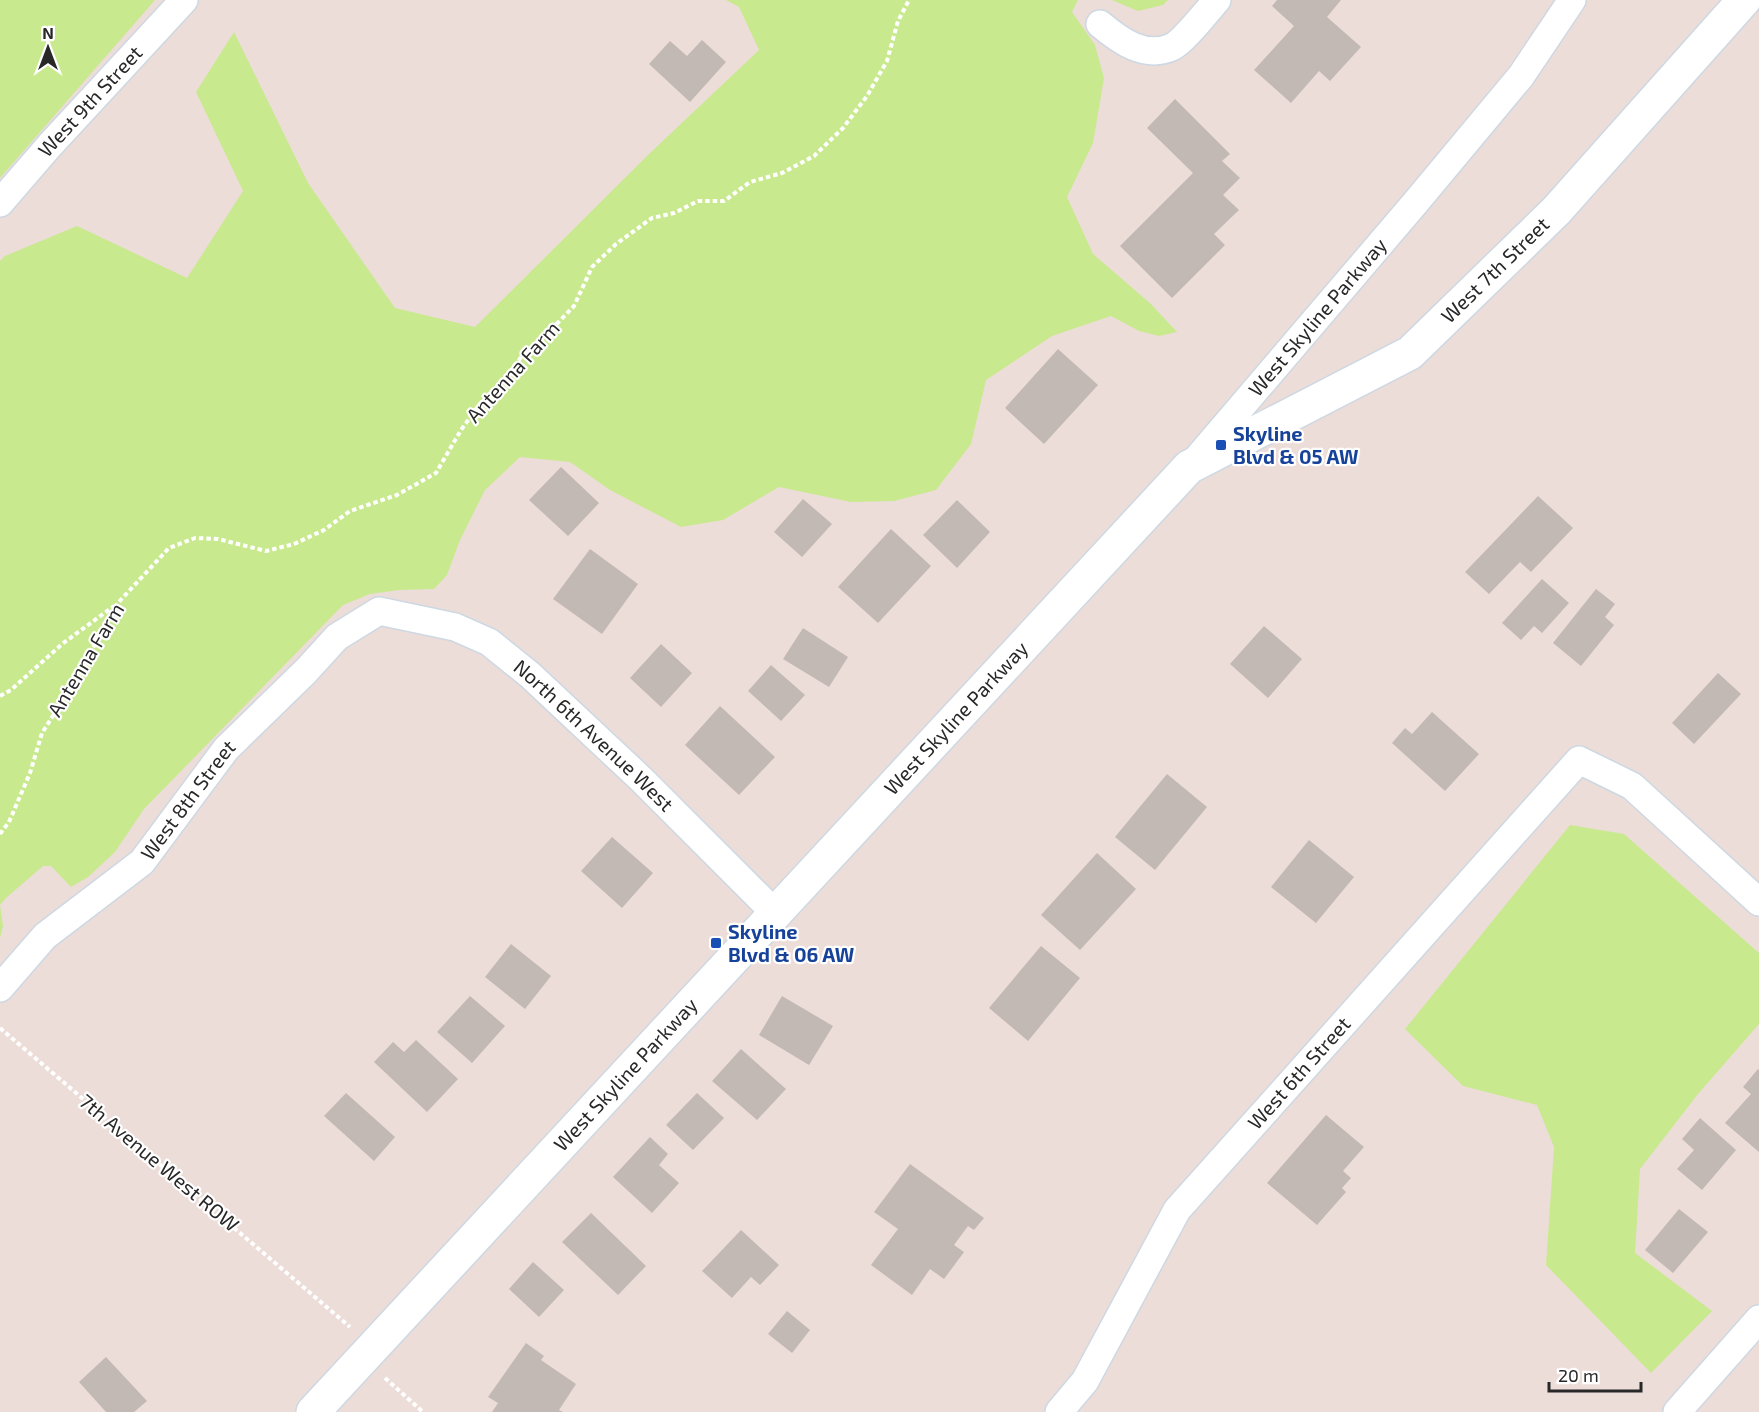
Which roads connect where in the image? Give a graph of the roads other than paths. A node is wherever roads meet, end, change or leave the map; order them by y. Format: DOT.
graph roads {
  1 [pos="184,0"];
  2 [pos="1218,0"];
  3 [pos="1572,0"];
  4 [pos="1743,0"];
  5 [pos="1100,24"];
  6 [pos="0,203"];
  7 [pos="1189,467"];
  8 [pos="378,611"];
  9 [pos="1759,902"];
  10 [pos="776,914"];
  11 [pos="0,988"];
  12 [pos="1759,1319"];
  13 [pos="313,1412"];
  14 [pos="1059,1412"];
  15 [pos="1677,1412"];
  1 -- 6 [label="street, West 9th Street"];
  2 -- 5 [label="street"];
  3 -- 7 [label="street, West Skyline Parkway"];
  4 -- 7 [label="street, West 7th Street"];
  7 -- 10 [label="street, West Skyline Parkway"];
  8 -- 10 [label="street, North 6th Avenue West"];
  8 -- 11 [label="street, West 8th Street"];
  9 -- 14 [label="street, West 6th Street"];
  10 -- 13 [label="street, West Skyline Parkway"];
  12 -- 15 [label="street"];
}
